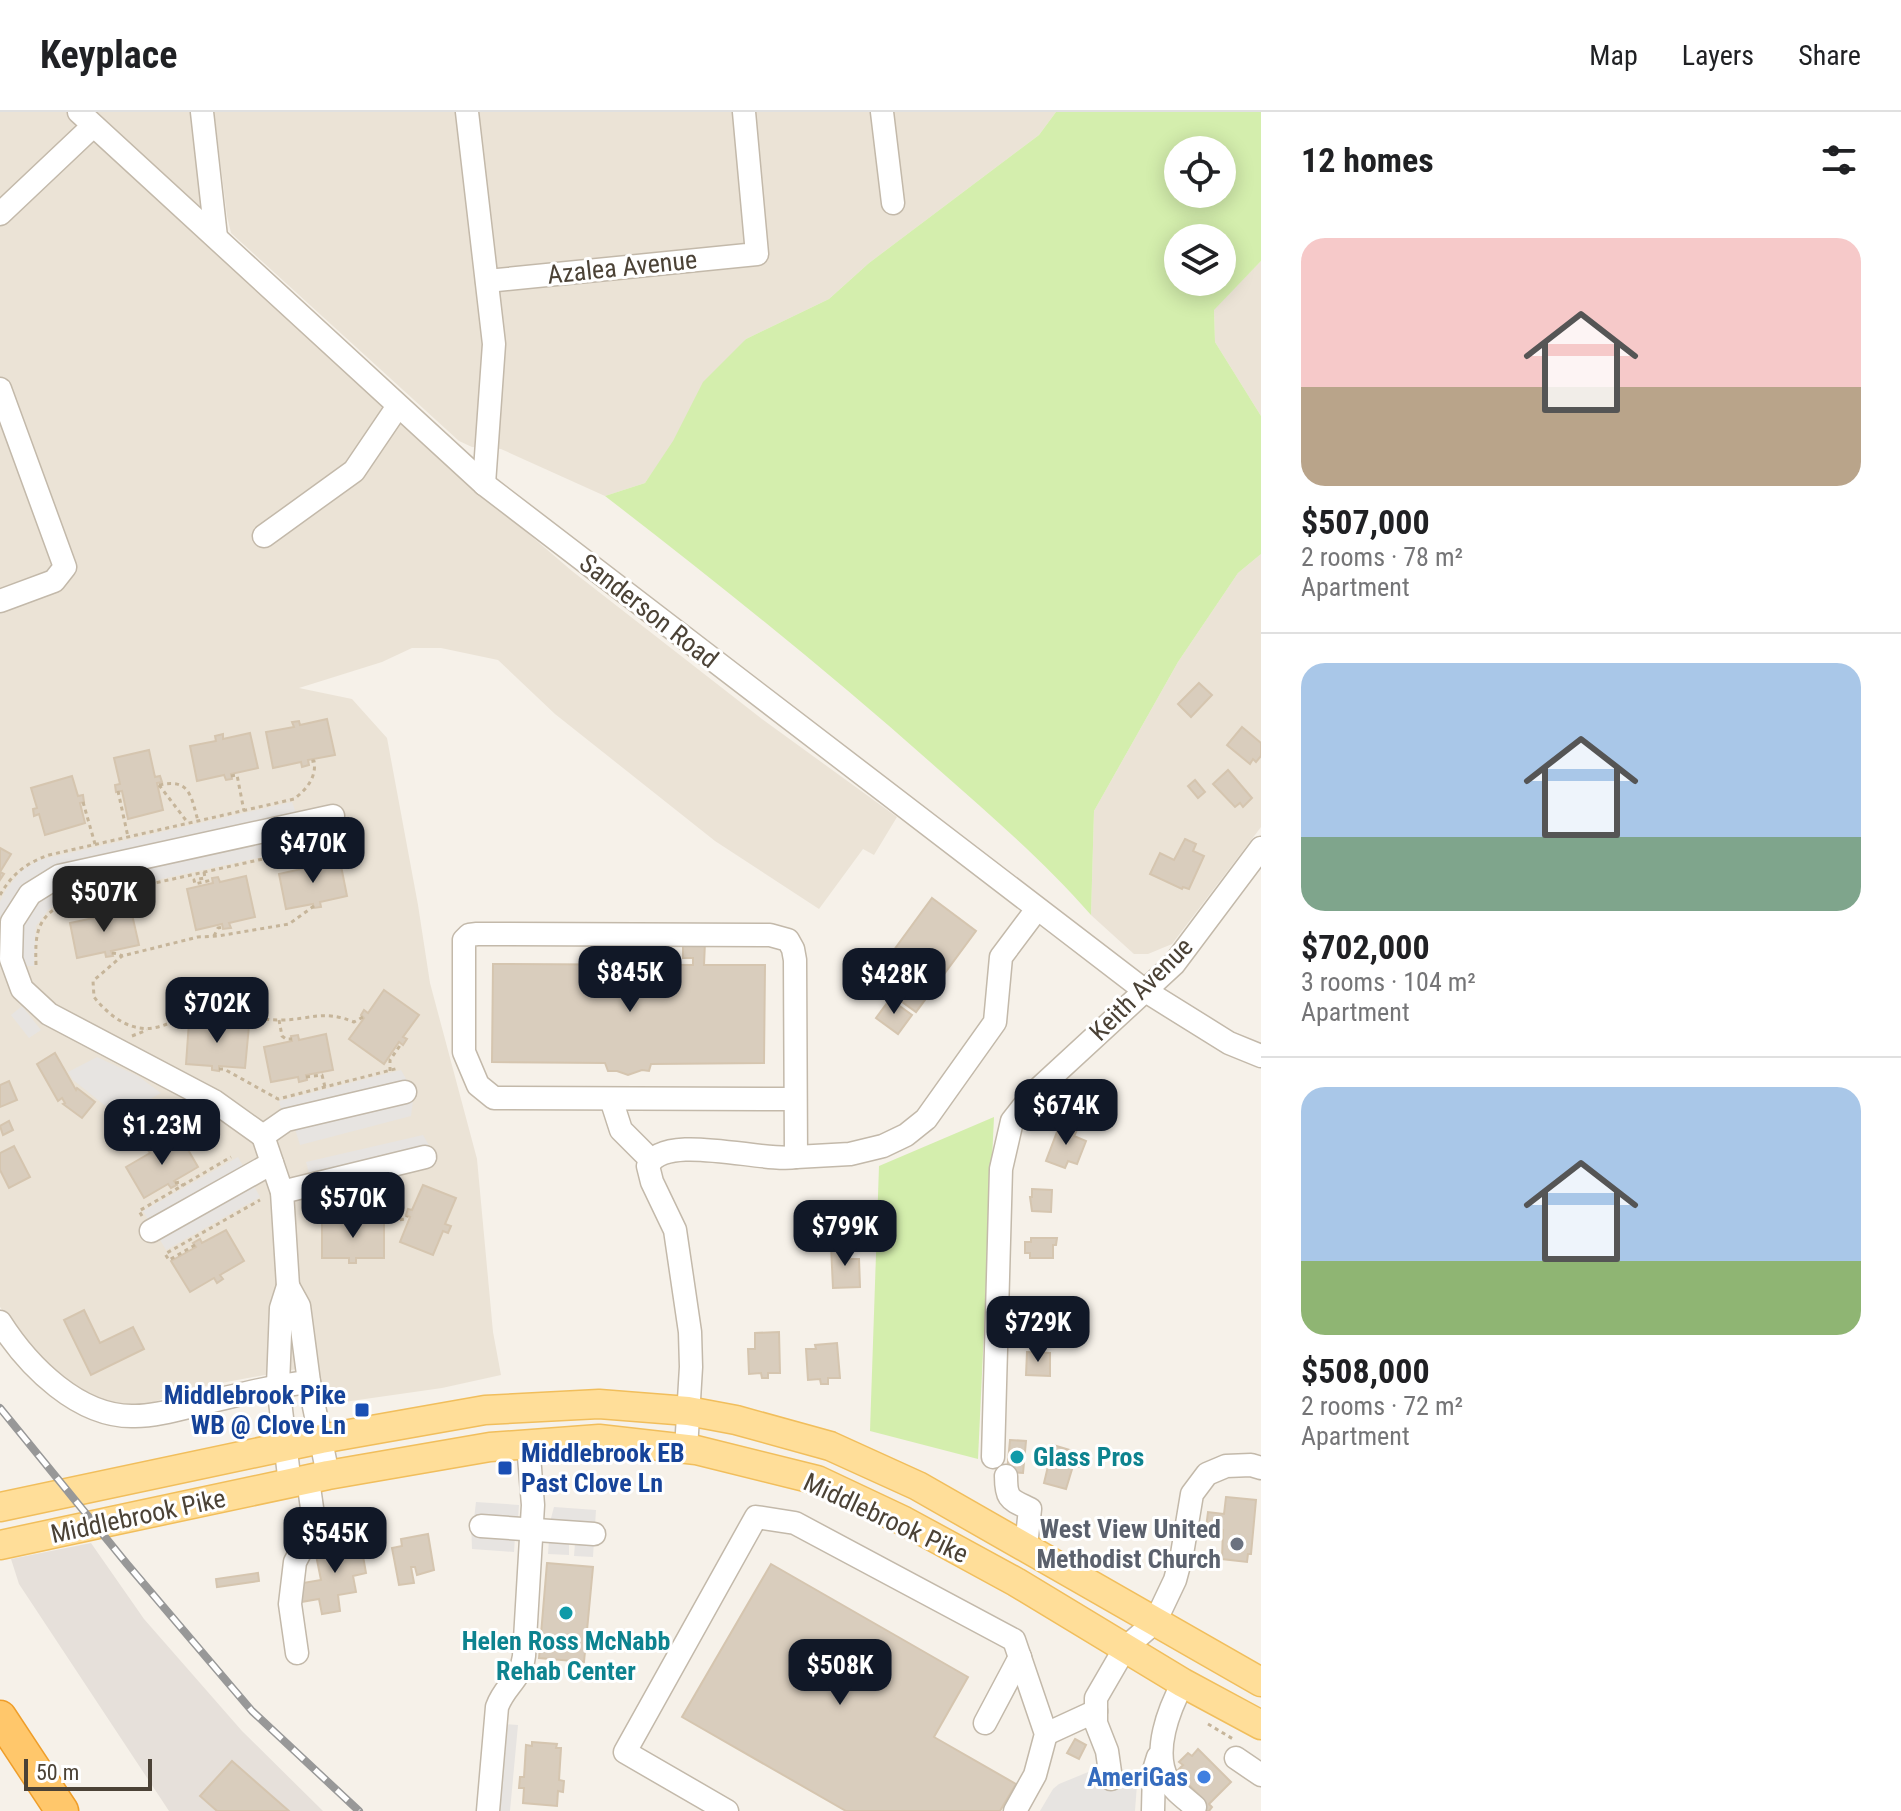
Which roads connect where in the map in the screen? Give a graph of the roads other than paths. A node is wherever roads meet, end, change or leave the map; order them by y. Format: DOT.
graph roads {
  1 [pos="202,112"];
  2 [pos="467,112"];
  3 [pos="744,112"];
  4 [pos="882,112"];
  5 [pos="86,119"];
  6 [pos="893,203"];
  7 [pos="0,214"];
  8 [pos="216,237"];
  9 [pos="487,281"];
  10 [pos="0,389"];
  11 [pos="398,406"];
  12 [pos="484,484"];
  13 [pos="264,536"];
  14 [pos="0,601"];
  15 [pos="333,816"];
  16 [pos="1261,848"];
  17 [pos="1037,909"];
  18 [pos="1144,990"];
  19 [pos="1261,1056"];
  20 [pos="405,1092"];
  21 [pos="611,1099"];
  22 [pos="795,1099"];
  23 [pos="263,1136"];
  24 [pos="425,1157"];
  25 [pos="796,1157"];
  26 [pos="651,1160"];
  27 [pos="272,1163"];
  28 [pos="282,1192"];
  29 [pos="148,1227"];
  30 [pos="288,1286"];
  31 [pos="0,1322"];
  32 [pos="309,1382"];
  33 [pos="278,1385"];
  34 [pos="688,1411"];
  35 [pos="321,1439"];
  36 [pos="528,1444"];
  37 [pos="284,1447"];
  38 [pos="686,1449"];
  39 [pos="993,1457"];
  40 [pos="1261,1468"];
  41 [pos="1006,1476"];
  42 [pos="309,1480"];
  43 [pos="0,1507"];
  44 [pos="481,1526"];
  45 [pos="532,1529"];
  46 [pos="594,1534"];
  47 [pos="0,1545"];
  48 [pos="1026,1546"];
  49 [pos="1155,1622"];
  50 [pos="1125,1648"];
  51 [pos="297,1653"];
  52 [pos="1020,1657"];
  53 [pos="1261,1682"];
  54 [pos="1183,1683"];
  55 [pos="1096,1711"];
  56 [pos="0,1717"];
  57 [pos="1167,1721"];
  58 [pos="985,1723"];
  59 [pos="1046,1734"];
  60 [pos="1247,1743"];
  61 [pos="1261,1775"];
  62 [pos="1111,1779"];
  63 [pos="1195,1807"];
  64 [pos="62,1811"];
  65 [pos="488,1811"];
  66 [pos="727,1811"];
  67 [pos="1015,1811"];
  68 [pos="1153,1811"];
  1 -- 8 [label="street"];
  2 -- 9 [label="street"];
  3 -- 9 [label="street, Azalea Avenue"];
  4 -- 6 [label="street"];
  5 -- 7 [label="street"];
  5 -- 8 [label="street, Sanderson Road"];
  8 -- 11 [label="street, Sanderson Road"];
  9 -- 12 [label="street"];
  10 -- 14 [label="street"];
  11 -- 12 [label="street, Sanderson Road"];
  11 -- 13 [label="street"];
  12 -- 17 [label="street, Sanderson Road"];
  15 -- 23 [label="street"];
  16 -- 18 [label="street, Keith Avenue"];
  17 -- 18 [label="street, Sanderson Road"];
  17 -- 25 [label="street"];
  18 -- 19 [label="street, Sanderson Road"];
  18 -- 39 [label="street, Keith Avenue"];
  20 -- 23 [label="street"];
  21 -- 22 [label="street"];
  21 -- 22 [label="street"];
  21 -- 26 [label="street"];
  22 -- 25 [label="street"];
  23 -- 27 [label="street"];
  24 -- 28 [label="street"];
  25 -- 26 [label="street"];
  26 -- 34 [label="street"];
  27 -- 28 [label="street"];
  27 -- 29 [label="street"];
  28 -- 30 [label="street"];
  30 -- 32 [label="street"];
  30 -- 33 [label="street"];
  31 -- 33 [label="street"];
  32 -- 33 [label="street"];
  32 -- 35 [label="street"];
  33 -- 37 [label="street"];
  34 -- 35 [label="main road, Middlebrook Pike"];
  34 -- 38 [label="street"];
  34 -- 48 [label="main road, Middlebrook Pike"];
  35 -- 37 [label="main road, Middlebrook Pike"];
  35 -- 42 [label="street"];
  36 -- 38 [label="main road, Middlebrook Pike"];
  36 -- 42 [label="main road, Middlebrook Pike"];
  36 -- 45 [label="street"];
  37 -- 42 [label="street"];
  37 -- 43 [label="main road, Middlebrook Pike"];
  38 -- 50 [label="main road, Middlebrook Pike"];
  40 -- 49 [label="street"];
  41 -- 48 [label="street"];
  42 -- 47 [label="main road, Middlebrook Pike"];
  42 -- 51 [label="street"];
  44 -- 45 [label="street"];
  45 -- 46 [label="street"];
  45 -- 65 [label="street"];
  48 -- 49 [label="main road, Middlebrook Pike"];
  49 -- 50 [label="street"];
  49 -- 53 [label="main road, Middlebrook Pike"];
  50 -- 54 [label="main road, Middlebrook Pike"];
  50 -- 55 [label="street"];
  52 -- 58 [label="street"];
  52 -- 59 [label="street"];
  52 -- 66 [label="street"];
  54 -- 57 [label="street"];
  54 -- 60 [label="main road, Middlebrook Pike"];
  55 -- 59 [label="street"];
  55 -- 62 [label="street"];
  56 -- 64 [label="highway"];
  57 -- 63 [label="street"];
  57 -- 68 [label="street"];
  59 -- 67 [label="street"];
  60 -- 61 [label="street"];
}
